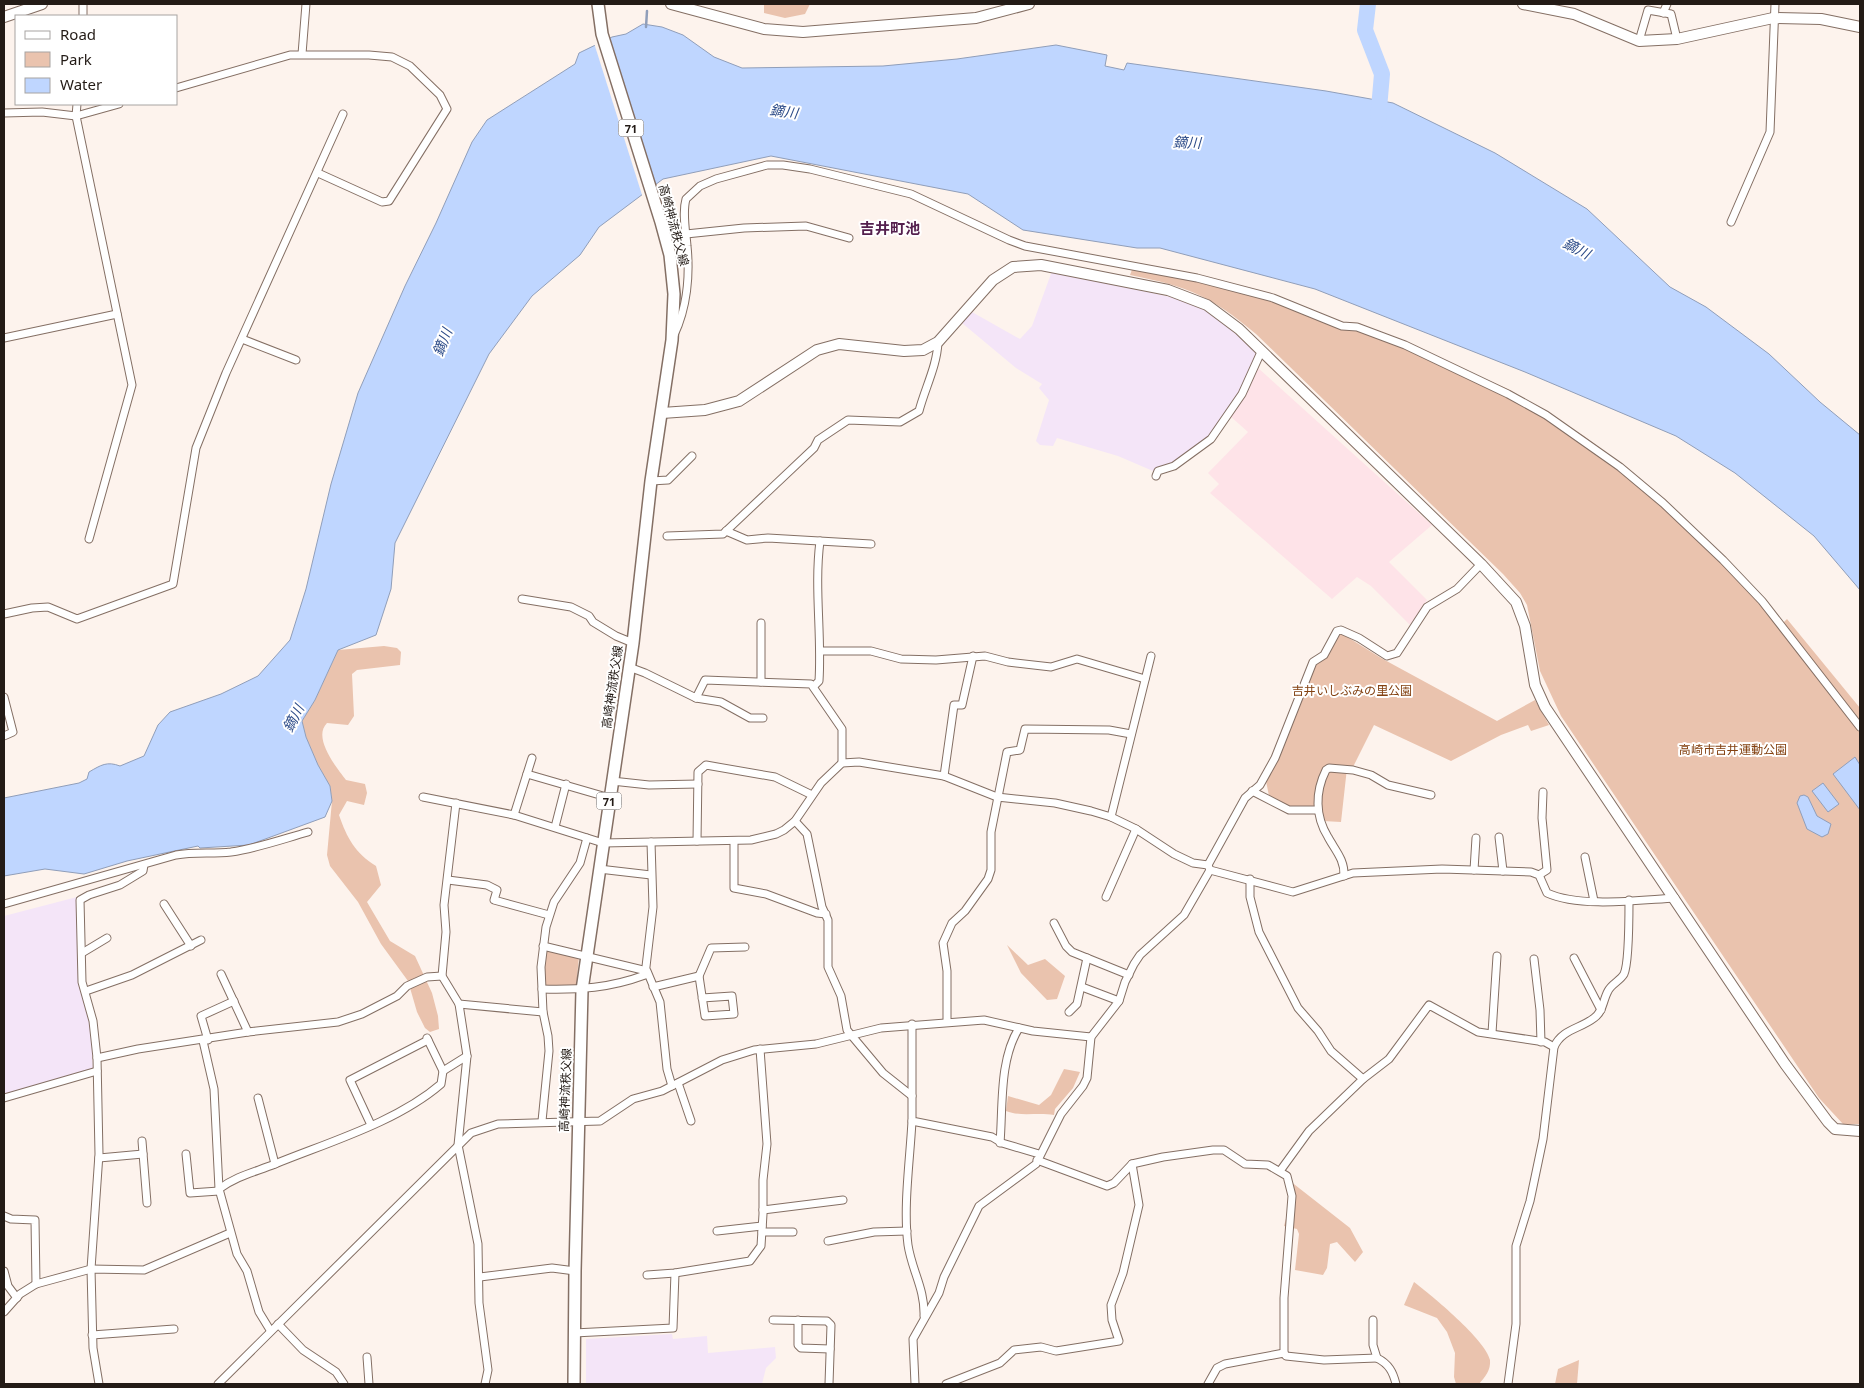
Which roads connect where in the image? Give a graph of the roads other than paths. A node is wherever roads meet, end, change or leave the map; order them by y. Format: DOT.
graph roads {
  1 [pos="42,4"];
  2 [pos="306,4"];
  3 [pos="598,4"];
  4 [pos="671,4"];
  5 [pos="1030,4"];
  6 [pos="1523,4"];
  7 [pos="1667,4"];
  8 [pos="1775,4"];
  9 [pos="1663,13"];
  10 [pos="4,17"];
  11 [pos="1773,18"];
  12 [pos="1860,27"];
  13 [pos="1677,39"];
  14 [pos="1640,41"];
  15 [pos="302,54"];
  16 [pos="178,87"];
  17 [pos="77,105"];
  18 [pos="115,105"];
  19 [pos="4,113"];
  20 [pos="343,114"];
  21 [pos="76,116"];
  22 [pos="318,173"];
  23 [pos="1731,222"];
  24 [pos="686,234"];
  25 [pos="849,238"];
  26 [pos="117,314"];
  27 [pos="4,338"];
  28 [pos="242,339"];
  29 [pos="672,340"];
  30 [pos="938,342"];
  31 [pos="1261,352"];
  32 [pos="296,360"];
  33 [pos="662,413"];
  34 [pos="692,456"];
  35 [pos="1156,476"];
  36 [pos="651,482"];
  37 [pos="726,531"];
  38 [pos="668,536"];
  39 [pos="89,538"];
  40 [pos="820,541"];
  41 [pos="871,544"];
  42 [pos="1481,564"];
  43 [pos="522,599"];
  44 [pos="4,614"];
  45 [pos="761,623"];
  46 [pos="633,643"];
  47 [pos="821,650"];
  48 [pos="973,656"];
  49 [pos="1151,656"];
  50 [pos="629,668"];
  51 [pos="1145,679"];
  52 [pos="761,682"];
  53 [pos="814,686"];
  54 [pos="4,697"];
  55 [pos="696,698"];
  56 [pos="763,718"];
  57 [pos="1860,727"];
  58 [pos="1131,734"];
  59 [pos="4,736"];
  60 [pos="532,758"];
  61 [pos="842,763"];
  62 [pos="527,774"];
  63 [pos="944,776"];
  64 [pos="612,781"];
  65 [pos="566,784"];
  66 [pos="698,784"];
  67 [pos="1252,792"];
  68 [pos="1543,792"];
  69 [pos="812,795"];
  70 [pos="1431,795"];
  71 [pos="423,797"];
  72 [pos="997,797"];
  73 [pos="610,798"];
  74 [pos="456,803"];
  75 [pos="1317,810"];
  76 [pos="514,815"];
  77 [pos="1111,817"];
  78 [pos="794,821"];
  79 [pos="555,827"];
  80 [pos="1136,829"];
  81 [pos="308,832"];
  82 [pos="1499,836"];
  83 [pos="587,838"];
  84 [pos="1476,838"];
  85 [pos="697,841"];
  86 [pos="734,841"];
  87 [pos="651,842"];
  88 [pos="603,843"];
  89 [pos="1585,857"];
  90 [pos="144,865"];
  91 [pos="1209,868"];
  92 [pos="599,869"];
  93 [pos="1474,870"];
  94 [pos="1503,871"];
  95 [pos="651,875"];
  96 [pos="1539,875"];
  97 [pos="1344,876"];
  98 [pos="1250,879"];
  99 [pos="448,880"];
  100 [pos="1106,897"];
  101 [pos="1676,898"];
  102 [pos="1628,900"];
  103 [pos="1594,901"];
  104 [pos="4,904"];
  105 [pos="164,904"];
  106 [pos="826,914"];
  107 [pos="549,915"];
  108 [pos="1054,923"];
  109 [pos="107,938"];
  110 [pos="200,940"];
  111 [pos="191,946"];
  112 [pos="543,946"];
  113 [pos="745,946"];
  114 [pos="82,952"];
  115 [pos="586,955"];
  116 [pos="1496,956"];
  117 [pos="1087,958"];
  118 [pos="1574,958"];
  119 [pos="1534,959"];
  120 [pos="647,971"];
  121 [pos="221,974"];
  122 [pos="1130,975"];
  123 [pos="442,976"];
  124 [pos="699,976"];
  125 [pos="654,987"];
  126 [pos="1082,987"];
  127 [pos="542,989"];
  128 [pos="582,990"];
  129 [pos="86,991"];
  130 [pos="702,998"];
  131 [pos="234,1001"];
  132 [pos="1119,1001"];
  133 [pos="459,1004"];
  134 [pos="1601,1010"];
  135 [pos="543,1012"];
  136 [pos="1069,1012"];
  137 [pos="947,1021"];
  138 [pos="912,1024"];
  139 [pos="1019,1028"];
  140 [pos="248,1032"];
  141 [pos="1492,1033"];
  142 [pos="850,1035"];
  143 [pos="1092,1037"];
  144 [pos="205,1040"];
  145 [pos="1541,1042"];
  146 [pos="1554,1047"];
  147 [pos="760,1049"];
  148 [pos="467,1056"];
  149 [pos="97,1058"];
  150 [pos="97,1071"];
  151 [pos="442,1071"];
  152 [pos="1363,1079"];
  153 [pos="675,1084"];
  154 [pos="912,1096"];
  155 [pos="4,1098"];
  156 [pos="258,1098"];
  157 [pos="542,1121"];
  158 [pos="690,1121"];
  159 [pos="912,1121"];
  160 [pos="578,1123"];
  161 [pos="371,1125"];
  162 [pos="1860,1131"];
  163 [pos="142,1141"];
  164 [pos="1000,1142"];
  165 [pos="458,1146"];
  166 [pos="143,1154"];
  167 [pos="186,1154"];
  168 [pos="1038,1157"];
  169 [pos="99,1158"];
  170 [pos="275,1164"];
  171 [pos="1132,1164"];
  172 [pos="1280,1171"];
  173 [pos="219,1190"];
  174 [pos="843,1200"];
  175 [pos="147,1203"];
  176 [pos="763,1210"];
  177 [pos="4,1216"];
  178 [pos="762,1229"];
  179 [pos="717,1231"];
  180 [pos="907,1231"];
  181 [pos="793,1232"];
  182 [pos="230,1233"];
  183 [pos="828,1241"];
  184 [pos="91,1269"];
  185 [pos="4,1271"];
  186 [pos="575,1271"];
  187 [pos="675,1273"];
  188 [pos="647,1275"];
  189 [pos="480,1277"];
  190 [pos="36,1284"];
  191 [pos="17,1298"];
  192 [pos="4,1312"];
  193 [pos="924,1316"];
  194 [pos="773,1320"];
  195 [pos="798,1320"];
  196 [pos="1373,1320"];
  197 [pos="278,1324"];
  198 [pos="174,1329"];
  199 [pos="270,1330"];
  200 [pos="574,1333"];
  201 [pos="92,1335"];
  202 [pos="830,1349"];
  203 [pos="1284,1353"];
  204 [pos="367,1357"];
  205 [pos="1377,1358"];
  206 [pos="99,1384"];
  207 [pos="218,1384"];
  208 [pos="344,1384"];
  209 [pos="369,1384"];
  210 [pos="485,1384"];
  211 [pos="574,1384"];
  212 [pos="829,1384"];
  213 [pos="915,1384"];
  214 [pos="946,1384"];
  215 [pos="1208,1384"];
  216 [pos="1396,1384"];
  217 [pos="1508,1384"];
  1 -- 10 [label="street"];
  2 -- 15 [label="street"];
  3 -- 29 [label="main road, 高崎神流秩父線 / 71"];
  4 -- 5 [label="street"];
  6 -- 14 [label="street"];
  7 -- 9 [label="street"];
  8 -- 11 [label="street"];
  9 -- 13 [label="street"];
  9 -- 14 [label="street"];
  11 -- 12 [label="street"];
  11 -- 13 [label="street"];
  11 -- 23 [label="street"];
  13 -- 14 [label="street"];
  15 -- 16 [label="street"];
  15 -- 22 [label="street"];
  17 -- 21 [label="street"];
  18 -- 21 [label="street"];
  19 -- 21 [label="street"];
  20 -- 22 [label="street"];
  21 -- 26 [label="street"];
  22 -- 28 [label="street"];
  24 -- 25 [label="street"];
  24 -- 29 [label="street"];
  24 -- 57 [label="street"];
  26 -- 27 [label="street"];
  26 -- 39 [label="street"];
  28 -- 32 [label="street"];
  28 -- 44 [label="street"];
  29 -- 33 [label="main road, 高崎神流秩父線 / 71"];
  30 -- 31 [label="street"];
  30 -- 33 [label="street"];
  30 -- 37 [label="street"];
  31 -- 35 [label="street"];
  31 -- 42 [label="street"];
  33 -- 36 [label="main road, 高崎神流秩父線 / 71"];
  34 -- 36 [label="street"];
  36 -- 46 [label="main road, 高崎神流秩父線 / 71"];
  37 -- 38 [label="street"];
  37 -- 40 [label="street"];
  40 -- 41 [label="street"];
  40 -- 47 [label="street"];
  42 -- 67 [label="street"];
  42 -- 101 [label="street"];
  43 -- 46 [label="street"];
  45 -- 52 [label="street"];
  46 -- 50 [label="main road, 高崎神流秩父線 / 71"];
  47 -- 48 [label="street"];
  47 -- 53 [label="street"];
  48 -- 51 [label="street"];
  48 -- 63 [label="street"];
  49 -- 51 [label="street"];
  50 -- 55 [label="street"];
  50 -- 64 [label="main road, 高崎神流秩父線 / 71"];
  51 -- 58 [label="street"];
  52 -- 53 [label="street"];
  52 -- 55 [label="street"];
  53 -- 61 [label="street"];
  54 -- 59 [label="street"];
  55 -- 56 [label="street"];
  58 -- 72 [label="street"];
  58 -- 77 [label="street"];
  60 -- 62 [label="street"];
  61 -- 63 [label="street"];
  61 -- 69 [label="street"];
  62 -- 65 [label="street"];
  62 -- 76 [label="street"];
  63 -- 72 [label="street"];
  64 -- 66 [label="street"];
  64 -- 73 [label="main road, 高崎神流秩父線 / 71"];
  65 -- 73 [label="street"];
  65 -- 79 [label="street"];
  66 -- 69 [label="street"];
  66 -- 85 [label="street"];
  67 -- 75 [label="street"];
  67 -- 91 [label="street"];
  68 -- 96 [label="street"];
  69 -- 78 [label="street"];
  70 -- 75 [label="street"];
  71 -- 74 [label="street"];
  72 -- 77 [label="street"];
  72 -- 137 [label="street"];
  73 -- 88 [label="main road, 高崎神流秩父線 / 71"];
  74 -- 76 [label="street"];
  74 -- 99 [label="street"];
  75 -- 97 [label="street"];
  76 -- 79 [label="street"];
  77 -- 80 [label="street"];
  78 -- 86 [label="street"];
  78 -- 106 [label="street"];
  79 -- 83 [label="street"];
  80 -- 91 [label="street"];
  80 -- 100 [label="street"];
  81 -- 90 [label="street"];
  82 -- 94 [label="street"];
  83 -- 88 [label="street"];
  83 -- 107 [label="street"];
  84 -- 93 [label="street"];
  85 -- 86 [label="street"];
  85 -- 87 [label="street"];
  86 -- 106 [label="street"];
  87 -- 88 [label="street"];
  87 -- 95 [label="street"];
  88 -- 92 [label="main road, 高崎神流秩父線 / 71"];
  89 -- 103 [label="street"];
  90 -- 104 [label="street"];
  90 -- 114 [label="street"];
  91 -- 98 [label="street"];
  91 -- 122 [label="street"];
  92 -- 95 [label="street"];
  92 -- 115 [label="main road, 高崎神流秩父線 / 71"];
  93 -- 94 [label="street"];
  93 -- 97 [label="street"];
  94 -- 96 [label="street"];
  95 -- 120 [label="street"];
  96 -- 103 [label="street"];
  97 -- 98 [label="street"];
  98 -- 152 [label="street"];
  99 -- 107 [label="street"];
  99 -- 123 [label="street"];
  101 -- 102 [label="street"];
  101 -- 162 [label="street"];
  102 -- 103 [label="street"];
  102 -- 134 [label="street"];
  105 -- 111 [label="street"];
  106 -- 142 [label="street"];
  107 -- 112 [label="street"];
  108 -- 117 [label="street"];
  109 -- 114 [label="street"];
  110 -- 111 [label="street"];
  111 -- 129 [label="street"];
  112 -- 115 [label="street"];
  112 -- 127 [label="street"];
  113 -- 124 [label="street"];
  114 -- 129 [label="street"];
  115 -- 120 [label="street"];
  115 -- 128 [label="main road, 高崎神流秩父線 / 71"];
  116 -- 141 [label="street"];
  117 -- 122 [label="street"];
  117 -- 126 [label="street"];
  118 -- 134 [label="street"];
  119 -- 145 [label="street"];
  120 -- 125 [label="street"];
  120 -- 128 [label="street"];
  121 -- 131 [label="street"];
  122 -- 132 [label="street"];
  123 -- 133 [label="street"];
  123 -- 140 [label="street"];
  124 -- 125 [label="street"];
  124 -- 130 [label="street"];
  125 -- 153 [label="street"];
  126 -- 132 [label="street"];
  126 -- 136 [label="street"];
  127 -- 128 [label="street"];
  127 -- 135 [label="street"];
  128 -- 160 [label="main road, 高崎神流秩父線 / 71"];
  129 -- 149 [label="street"];
  130 -- 130 [label="street"];
  131 -- 140 [label="street"];
  131 -- 144 [label="street"];
  132 -- 143 [label="street"];
  133 -- 135 [label="street"];
  133 -- 148 [label="street"];
  134 -- 146 [label="street"];
  135 -- 157 [label="street"];
  137 -- 138 [label="street"];
  137 -- 139 [label="street"];
  138 -- 142 [label="street"];
  138 -- 154 [label="street"];
  139 -- 143 [label="street"];
  139 -- 164 [label="street"];
  140 -- 144 [label="street"];
  141 -- 145 [label="street"];
  141 -- 152 [label="street"];
  142 -- 147 [label="street"];
  142 -- 154 [label="street"];
  143 -- 168 [label="street"];
  144 -- 149 [label="street"];
  144 -- 173 [label="street"];
  145 -- 146 [label="street"];
  146 -- 217 [label="street"];
  147 -- 153 [label="street"];
  147 -- 176 [label="street"];
  148 -- 151 [label="street"];
  148 -- 165 [label="street"];
  149 -- 150 [label="street"];
  150 -- 155 [label="street"];
  150 -- 169 [label="street"];
  151 -- 161 [label="street"];
  151 -- 161 [label="street"];
  152 -- 172 [label="street"];
  153 -- 158 [label="street"];
  153 -- 160 [label="street"];
  154 -- 159 [label="street"];
  156 -- 170 [label="street"];
  157 -- 160 [label="street"];
  157 -- 165 [label="street"];
  159 -- 164 [label="street"];
  159 -- 180 [label="street"];
  160 -- 186 [label="main road, 高崎神流秩父線 / 71"];
  161 -- 170 [label="street"];
  163 -- 166 [label="street"];
  164 -- 168 [label="street"];
  165 -- 189 [label="street"];
  165 -- 197 [label="street"];
  166 -- 169 [label="street"];
  166 -- 175 [label="street"];
  167 -- 173 [label="street"];
  168 -- 171 [label="street"];
  168 -- 193 [label="street"];
  169 -- 184 [label="street"];
  170 -- 173 [label="street"];
  171 -- 172 [label="street"];
  171 -- 214 [label="street"];
  172 -- 203 [label="street"];
  173 -- 182 [label="street"];
  174 -- 176 [label="street"];
  176 -- 178 [label="street"];
  177 -- 190 [label="street"];
  178 -- 179 [label="street"];
  178 -- 181 [label="street"];
  178 -- 187 [label="street"];
  180 -- 183 [label="street"];
  180 -- 193 [label="street"];
  182 -- 184 [label="street"];
  182 -- 199 [label="street"];
  184 -- 190 [label="street"];
  184 -- 201 [label="street"];
  185 -- 191 [label="street"];
  186 -- 189 [label="street"];
  186 -- 200 [label="main road, 高崎神流秩父線 / 71"];
  187 -- 188 [label="street"];
  187 -- 200 [label="street"];
  189 -- 210 [label="street"];
  190 -- 191 [label="street"];
  191 -- 192 [label="street"];
  193 -- 213 [label="street"];
  194 -- 195 [label="street"];
  195 -- 202 [label="street"];
  195 -- 202 [label="street"];
  196 -- 205 [label="street"];
  197 -- 199 [label="street"];
  197 -- 208 [label="street"];
  198 -- 201 [label="street"];
  199 -- 207 [label="street"];
  200 -- 211 [label="main road, 高崎神流秩父線 / 71"];
  201 -- 206 [label="street"];
  202 -- 212 [label="street"];
  203 -- 205 [label="street"];
  203 -- 215 [label="street"];
  204 -- 209 [label="street"];
  205 -- 216 [label="street"];
}
